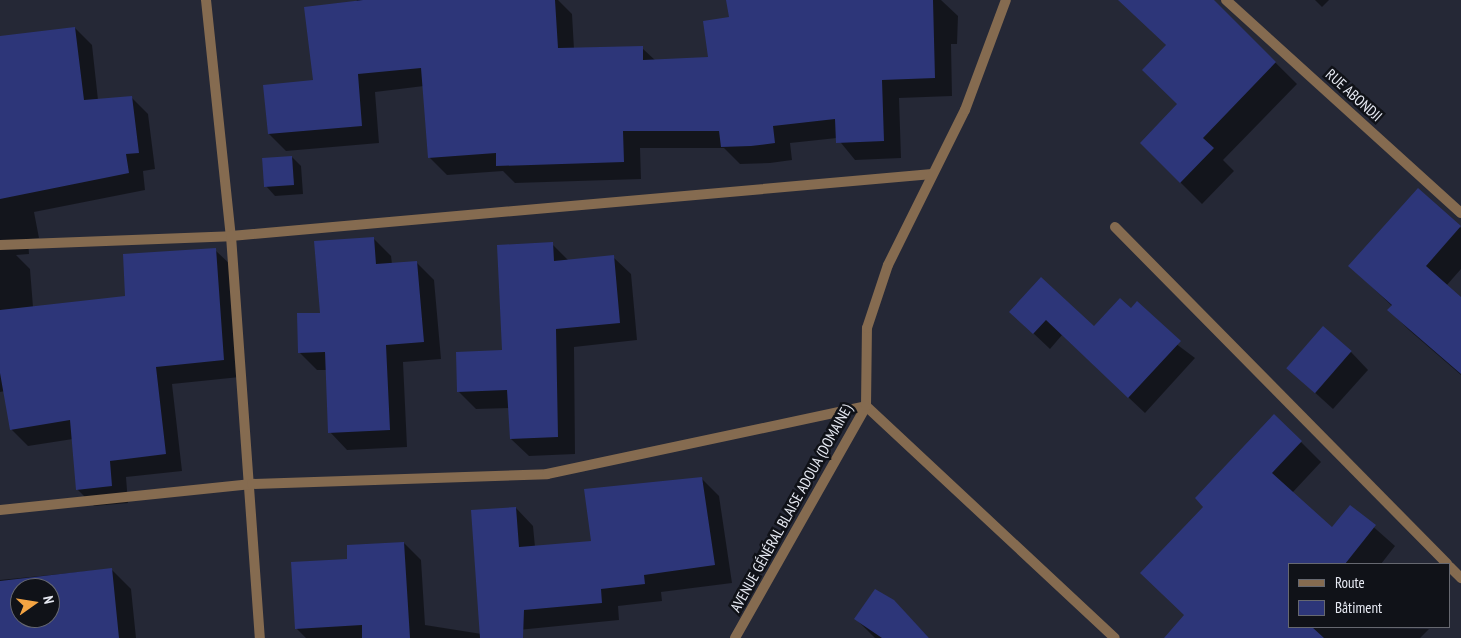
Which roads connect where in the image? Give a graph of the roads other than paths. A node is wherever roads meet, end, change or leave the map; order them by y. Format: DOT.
graph roads {
  1 [pos="206,0"];
  2 [pos="1006,0"];
  3 [pos="1226,0"];
  4 [pos="932,174"];
  5 [pos="1461,212"];
  6 [pos="1115,227"];
  7 [pos="231,236"];
  8 [pos="0,245"];
  9 [pos="866,406"];
  10 [pos="252,484"];
  11 [pos="0,510"];
  12 [pos="1447,563"];
  13 [pos="1451,567"];
  14 [pos="1461,578"];
  15 [pos="260,638"];
  16 [pos="735,638"];
  17 [pos="1116,638"];
  1 -- 7 [label="street"];
  2 -- 4 [label="street, AVENUE GÉNÉRAL BLAISE ADOUA (DOMAINE)"];
  3 -- 5 [label="street, RUE ABONDJI"];
  4 -- 7 [label="street"];
  4 -- 9 [label="street, AVENUE GÉNÉRAL BLAISE ADOUA (DOMAINE)"];
  6 -- 12 [label="street"];
  7 -- 8 [label="street"];
  7 -- 10 [label="street"];
  9 -- 10 [label="street"];
  9 -- 16 [label="street, AVENUE GÉNÉRAL BLAISE ADOUA (DOMAINE)"];
  9 -- 17 [label="street"];
  10 -- 11 [label="street"];
  10 -- 15 [label="street"];
  13 -- 14 [label="street"];
}
